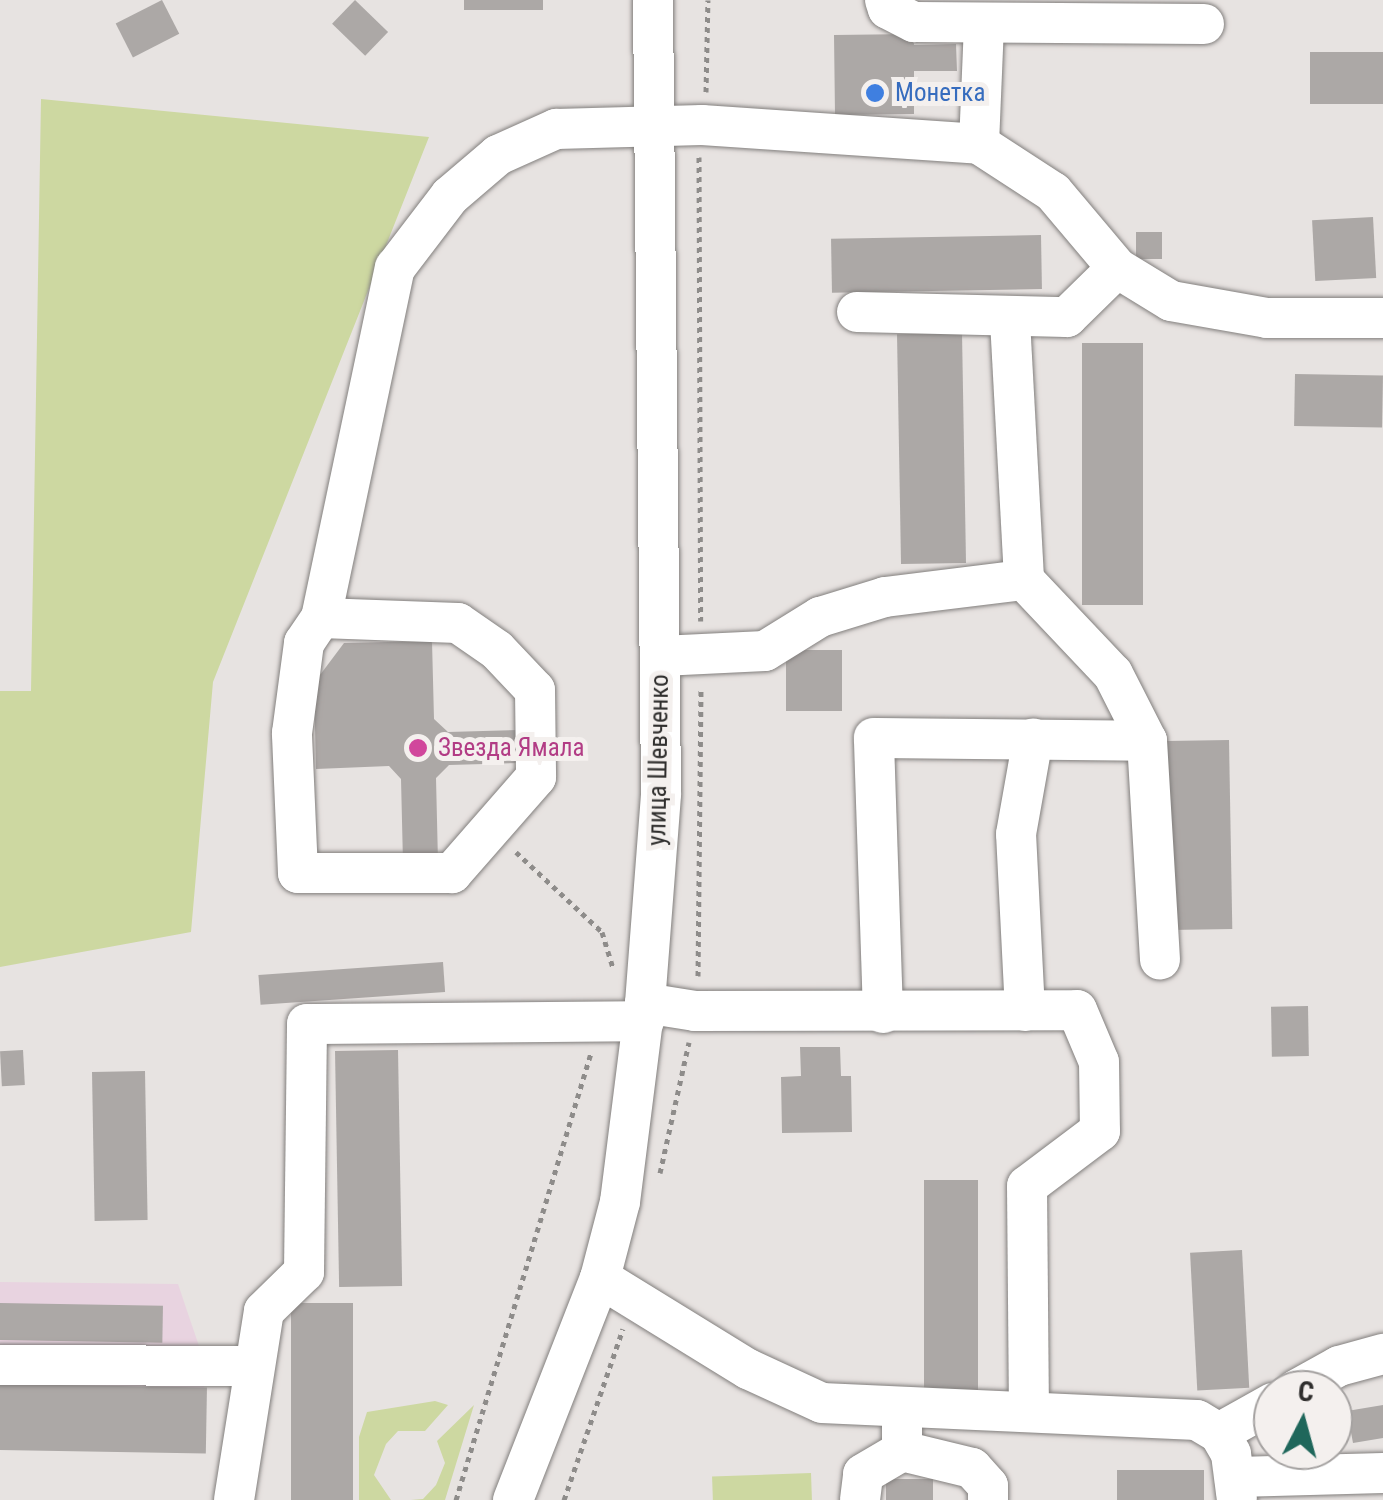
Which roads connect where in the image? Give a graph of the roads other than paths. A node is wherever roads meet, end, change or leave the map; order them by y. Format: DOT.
graph roads {
  1 [pos="653,0"];
  2 [pos="885,0"];
  3 [pos="1137,12"];
  4 [pos="1204,24"];
  5 [pos="984,26"];
  6 [pos="654,125"];
  7 [pos="979,144"];
  8 [pos="1117,268"];
  9 [pos="857,312"];
  10 [pos="1383,318"];
  11 [pos="1010,320"];
  12 [pos="1024,580"];
  13 [pos="321,618"];
  14 [pos="661,656"];
  15 [pos="1033,738"];
  16 [pos="1147,741"];
  17 [pos="1160,960"];
  18 [pos="1025,1011"];
  19 [pos="644,1012"];
  20 [pos="883,1012"];
  21 [pos="600,1278"];
  22 [pos="1383,1354"];
  23 [pos="0,1365"];
  24 [pos="252,1366"];
  25 [pos="1332,1370"];
  26 [pos="902,1411"];
  27 [pos="1029,1411"];
  28 [pos="1253,1414"];
  29 [pos="1219,1433"];
  30 [pos="902,1451"];
  31 [pos="1383,1473"];
  32 [pos="1237,1488"];
  33 [pos="234,1500"];
  34 [pos="513,1500"];
  35 [pos="860,1500"];
  36 [pos="988,1500"];
  1 -- 6 [label="street, улица Шевченко"];
  2 -- 5 [label="street"];
  3 -- 4 [label="street"];
  3 -- 5 [label="street"];
  5 -- 7 [label="street"];
  6 -- 7 [label="street"];
  6 -- 13 [label="street"];
  6 -- 14 [label="street, улица Шевченко"];
  7 -- 8 [label="street"];
  8 -- 10 [label="street"];
  8 -- 11 [label="street"];
  9 -- 11 [label="street"];
  11 -- 12 [label="street"];
  12 -- 14 [label="street"];
  12 -- 16 [label="street"];
  13 -- 13 [label="street"];
  14 -- 19 [label="street, улица Шевченко"];
  15 -- 16 [label="street"];
  15 -- 18 [label="street"];
  15 -- 20 [label="street"];
  16 -- 17 [label="street"];
  18 -- 20 [label="street"];
  18 -- 27 [label="street"];
  19 -- 20 [label="street"];
  19 -- 21 [label="street, улица Шевченко"];
  19 -- 24 [label="street"];
  21 -- 26 [label="street"];
  21 -- 34 [label="street, улица Шевченко"];
  22 -- 25 [label="street"];
  23 -- 24 [label="street"];
  24 -- 33 [label="street"];
  26 -- 27 [label="street"];
  26 -- 30 [label="street"];
  27 -- 29 [label="street"];
  28 -- 29 [label="street"];
  29 -- 32 [label="street"];
  30 -- 35 [label="street"];
  30 -- 36 [label="street"];
  31 -- 32 [label="street"];
}
